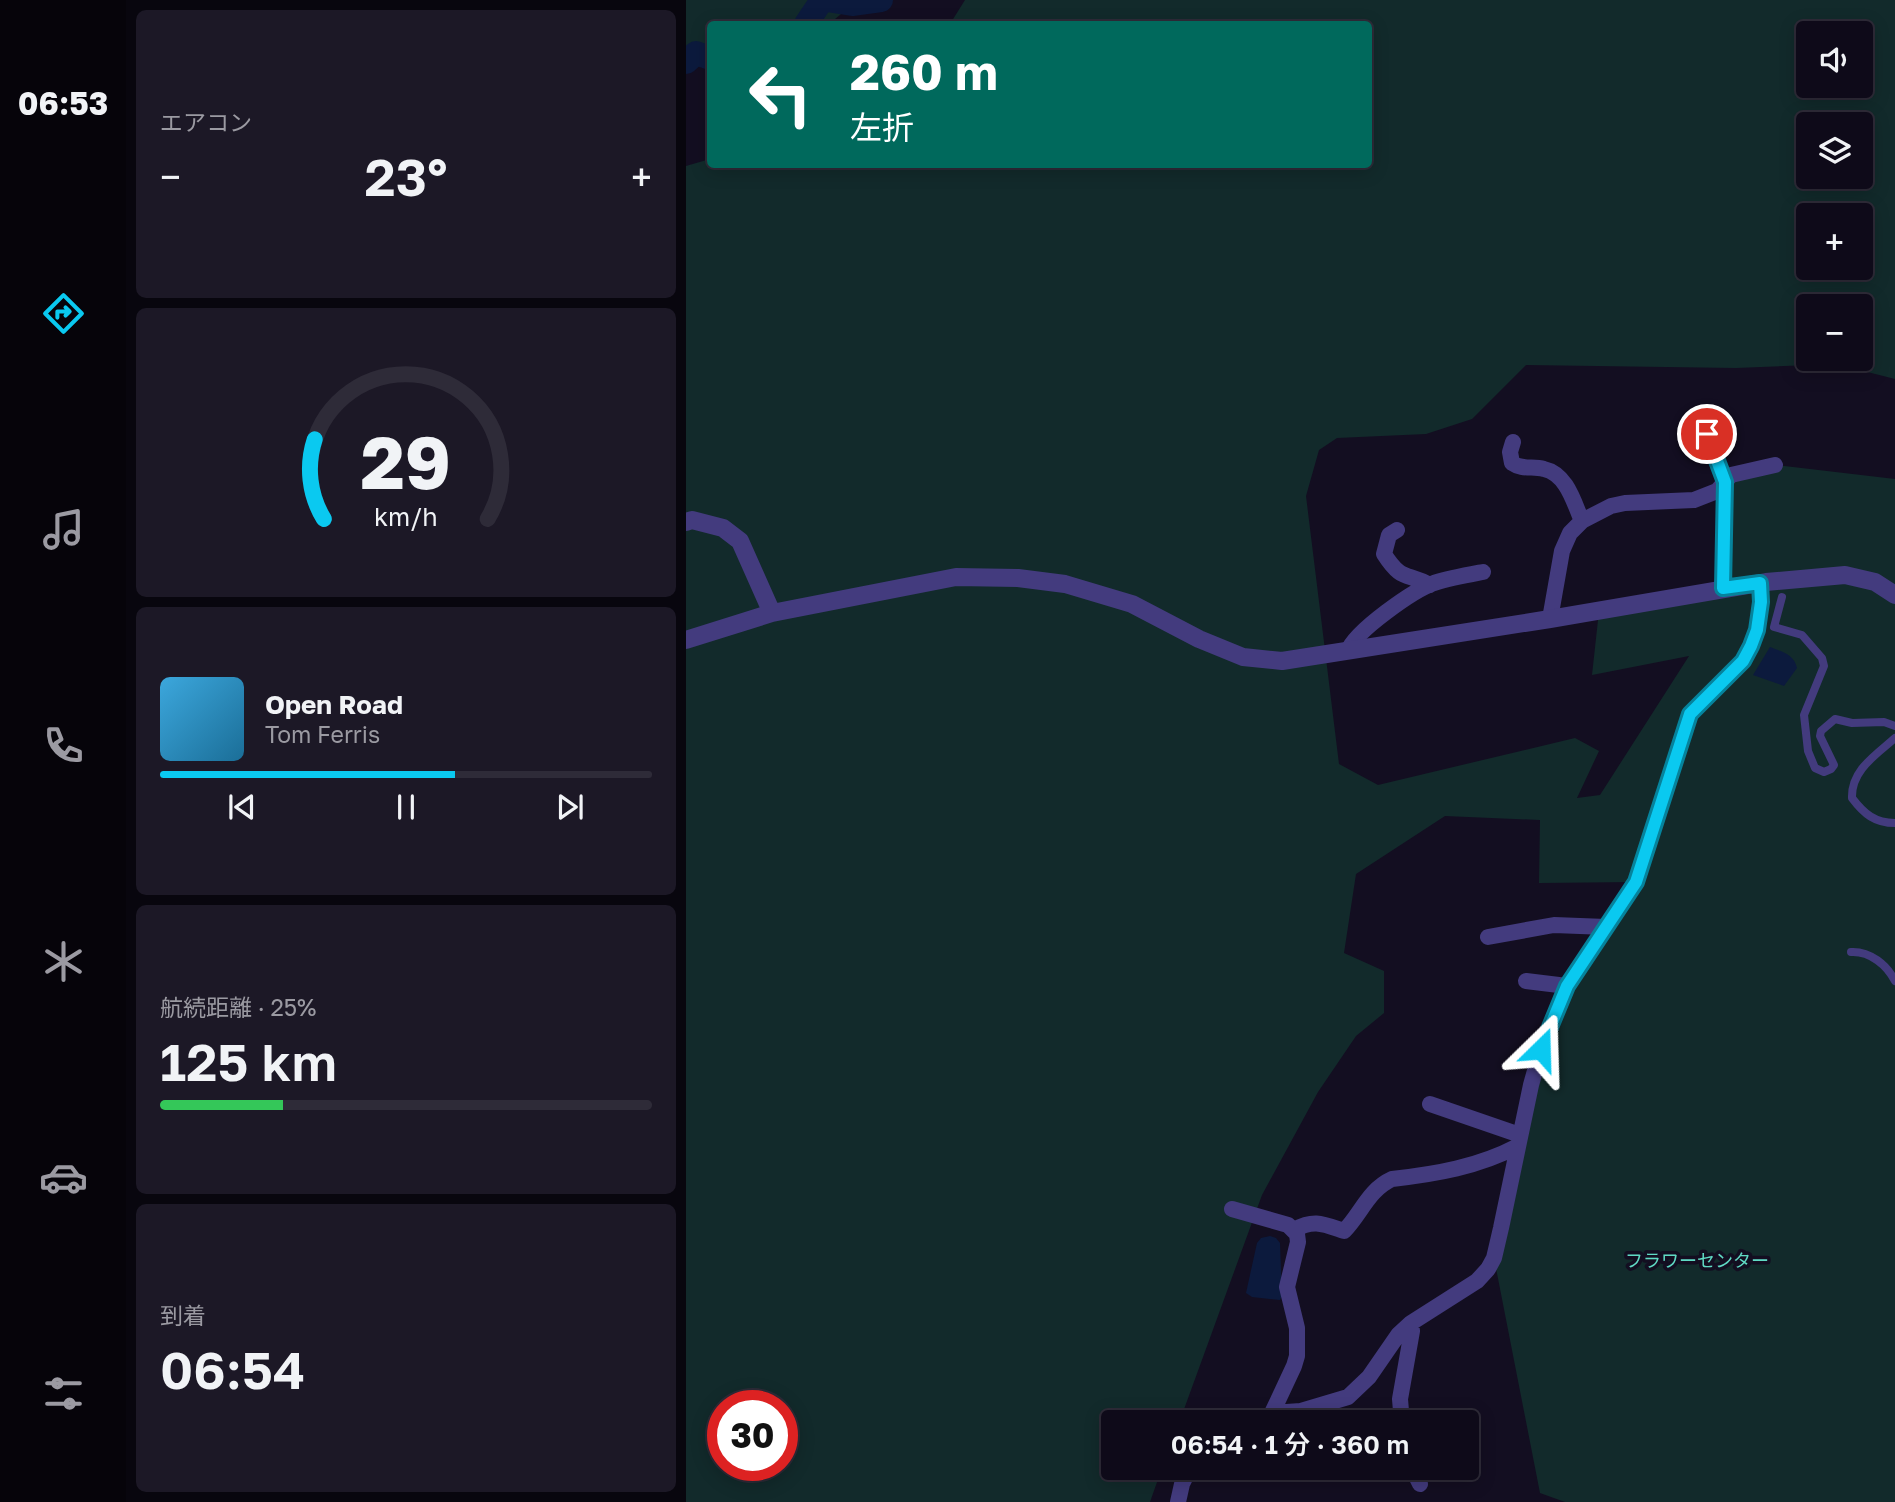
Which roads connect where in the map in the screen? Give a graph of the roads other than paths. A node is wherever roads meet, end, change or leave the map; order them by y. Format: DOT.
graph roads {
  1 [pos="1707,434"];
  2 [pos="1513,442"];
  3 [pos="1775,465"];
  4 [pos="1725,482"];
  5 [pos="1582,521"];
  6 [pos="686,522"];
  7 [pos="1397,530"];
  8 [pos="1483,572"];
  9 [pos="1760,583"];
  10 [pos="1430,585"];
  11 [pos="1723,588"];
  12 [pos="1895,595"];
  13 [pos="1782,597"];
  14 [pos="772,613"];
  15 [pos="1550,619"];
  16 [pos="686,640"];
  17 [pos="1348,651"];
  18 [pos="1895,726"];
  19 [pos="1895,738"];
  20 [pos="1895,823"];
  21 [pos="1606,927"];
  22 [pos="1488,937"];
  23 [pos="1851,952"];
  24 [pos="1526,981"];
  25 [pos="1895,981"];
  26 [pos="1567,986"];
  27 [pos="1430,1104"];
  28 [pos="1519,1140"];
  29 [pos="1232,1209"];
  30 [pos="1294,1230"];
  31 [pos="1411,1324"];
  32 [pos="1272,1410"];
  33 [pos="1301,1410"];
  34 [pos="1401,1410"];
  35 [pos="1184,1480"];
  36 [pos="1418,1480"];
  37 [pos="1420,1483"];
  38 [pos="1178,1502"];
  1 -- 4 [label="street"];
  2 -- 5 [label="street"];
  3 -- 4 [label="street"];
  4 -- 5 [label="street"];
  4 -- 11 [label="street"];
  5 -- 15 [label="street"];
  6 -- 14 [label="street"];
  7 -- 10 [label="street"];
  8 -- 10 [label="street"];
  9 -- 11 [label="street"];
  9 -- 12 [label="street"];
  9 -- 21 [label="street"];
  10 -- 17 [label="street"];
  11 -- 15 [label="street"];
  13 -- 18 [label="lane"];
  14 -- 16 [label="street"];
  14 -- 17 [label="street"];
  15 -- 17 [label="street"];
  19 -- 20 [label="lane"];
  21 -- 22 [label="street"];
  21 -- 26 [label="street"];
  23 -- 25 [label="lane"];
  24 -- 26 [label="street"];
  26 -- 28 [label="street"];
  27 -- 28 [label="street"];
  28 -- 30 [label="street"];
  28 -- 31 [label="street"];
  29 -- 30 [label="street"];
  30 -- 32 [label="street"];
  31 -- 33 [label="street"];
  31 -- 34 [label="street"];
  35 -- 38 [label="street"];
  36 -- 37 [label="street"];
}
